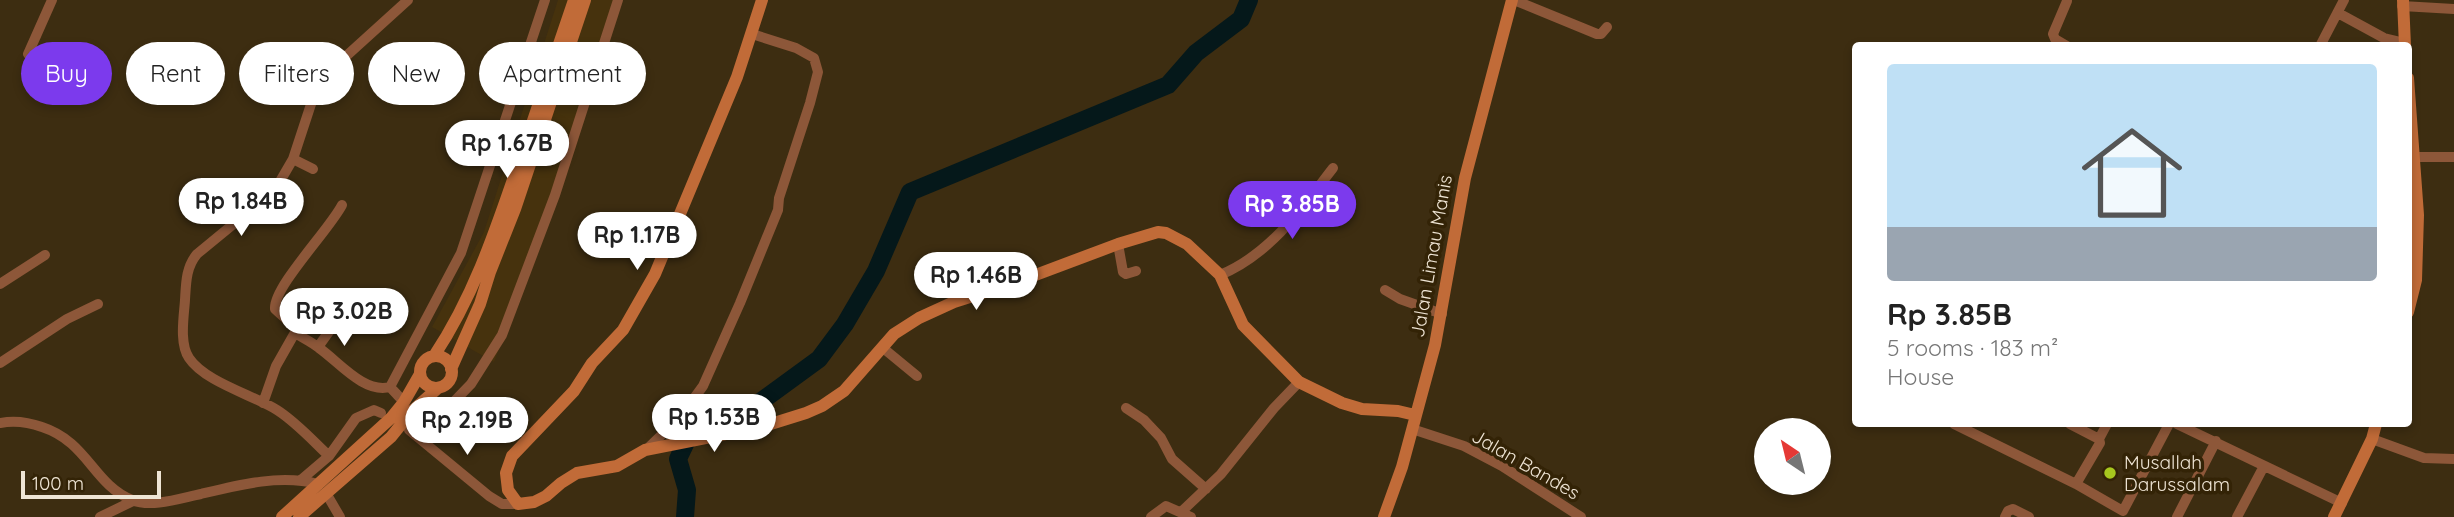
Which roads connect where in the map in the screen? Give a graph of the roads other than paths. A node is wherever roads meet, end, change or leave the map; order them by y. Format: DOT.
graph roads {
  1 [pos="52,0"];
  2 [pos="408,0"];
  3 [pos="545,0"];
  4 [pos="574,0"];
  5 [pos="585,0"];
  6 [pos="618,0"];
  7 [pos="762,0"];
  8 [pos="1513,0"];
  9 [pos="2344,0"];
  10 [pos="2067,1"];
  11 [pos="2402,3"];
  12 [pos="2454,9"];
  13 [pos="2339,13"];
  14 [pos="1607,27"];
  15 [pos="752,34"];
  16 [pos="33,42"];
  17 [pos="2060,42"];
  18 [pos="2322,42"];
  19 [pos="2398,42"];
  20 [pos="2405,42"];
  21 [pos="2412,156"];
  22 [pos="2454,157"];
  23 [pos="293,159"];
  24 [pos="2412,164"];
  25 [pos="1333,168"];
  26 [pos="313,169"];
  27 [pos="1276,199"];
  28 [pos="342,205"];
  29 [pos="1294,217"];
  30 [pos="1118,244"];
  31 [pos="45,255"];
  32 [pos="1136,271"];
  33 [pos="1220,276"];
  34 [pos="0,284"];
  35 [pos="1385,290"];
  36 [pos="2412,296"];
  37 [pos="98,304"];
  38 [pos="348,305"];
  39 [pos="1442,314"];
  40 [pos="295,333"];
  41 [pos="318,346"];
  42 [pos="883,348"];
  43 [pos="434,356"];
  44 [pos="0,363"];
  45 [pos="452,369"];
  46 [pos="419,374"];
  47 [pos="917,376"];
  48 [pos="1299,382"];
  49 [pos="390,387"];
  50 [pos="438,388"];
  51 [pos="263,402"];
  52 [pos="408,406"];
  53 [pos="1126,408"];
  54 [pos="381,413"];
  55 [pos="1415,415"];
  56 [pos="0,423"];
  57 [pos="1960,427"];
  58 [pos="2076,427"];
  59 [pos="2105,427"];
  60 [pos="2167,427"];
  61 [pos="2184,427"];
  62 [pos="2375,427"];
  63 [pos="1412,429"];
  64 [pos="409,430"];
  65 [pos="2099,439"];
  66 [pos="2372,439"];
  67 [pos="2216,441"];
  68 [pos="645,450"];
  69 [pos="329,456"];
  70 [pos="2454,459"];
  71 [pos="2264,466"];
  72 [pos="302,479"];
  73 [pos="2076,484"];
  74 [pos="322,488"];
  75 [pos="1206,489"];
  76 [pos="133,501"];
  77 [pos="2342,503"];
  78 [pos="518,504"];
  79 [pos="1186,514"];
  80 [pos="2121,514"];
  81 [pos="100,517"];
  82 [pos="282,517"];
  83 [pos="299,517"];
  84 [pos="340,517"];
  85 [pos="1151,517"];
  86 [pos="1384,517"];
  87 [pos="1581,517"];
  88 [pos="2005,517"];
  89 [pos="2029,517"];
  90 [pos="2177,517"];
  91 [pos="2237,517"];
  92 [pos="2334,517"];
  1 -- 16 [label="street"];
  2 -- 23 [label="street"];
  3 -- 49 [label="street"];
  4 -- 43 [label="street"];
  5 -- 45 [label="street"];
  6 -- 52 [label="street"];
  7 -- 15 [label="street"];
  8 -- 14 [label="street"];
  8 -- 39 [label="street, Jalan Limau Manis"];
  9 -- 13 [label="street"];
  10 -- 17 [label="street"];
  11 -- 12 [label="street"];
  11 -- 20 [label="street"];
  13 -- 18 [label="street"];
  13 -- 19 [label="street"];
  15 -- 68 [label="street"];
  15 -- 78 [label="street"];
  21 -- 22 [label="street"];
  23 -- 26 [label="street"];
  23 -- 51 [label="street"];
  24 -- 36 [label="street"];
  25 -- 29 [label="street"];
  27 -- 29 [label="street"];
  28 -- 40 [label="street"];
  29 -- 33 [label="street"];
  30 -- 32 [label="street"];
  30 -- 33 [label="street"];
  30 -- 42 [label="street"];
  31 -- 34 [label="street"];
  33 -- 48 [label="street"];
  35 -- 39 [label="street"];
  37 -- 44 [label="street"];
  38 -- 41 [label="street"];
  39 -- 55 [label="street, Jalan Limau Manis"];
  40 -- 41 [label="street"];
  40 -- 51 [label="street"];
  41 -- 49 [label="street"];
  42 -- 47 [label="street"];
  42 -- 68 [label="street"];
  43 -- 45 [label="street"];
  43 -- 46 [label="street"];
  45 -- 50 [label="street"];
  46 -- 50 [label="street"];
  46 -- 52 [label="street"];
  48 -- 55 [label="street"];
  48 -- 75 [label="street"];
  49 -- 52 [label="street"];
  50 -- 52 [label="street"];
  51 -- 69 [label="street"];
  52 -- 74 [label="street"];
  53 -- 75 [label="street"];
  54 -- 69 [label="street"];
  55 -- 63 [label="street, Jalan Limau Manis"];
  56 -- 76 [label="street"];
  57 -- 73 [label="street"];
  58 -- 65 [label="street"];
  59 -- 65 [label="street"];
  60 -- 80 [label="street"];
  61 -- 67 [label="street"];
  62 -- 66 [label="street"];
  63 -- 86 [label="street, Jalan Limau Manis"];
  63 -- 87 [label="street, Jalan Bandes"];
  64 -- 78 [label="street"];
  65 -- 73 [label="street"];
  66 -- 70 [label="street"];
  66 -- 77 [label="street"];
  67 -- 71 [label="street"];
  67 -- 90 [label="street"];
  68 -- 78 [label="street"];
  69 -- 72 [label="street"];
  71 -- 77 [label="street"];
  71 -- 91 [label="street"];
  72 -- 74 [label="street"];
  72 -- 76 [label="street"];
  73 -- 80 [label="street"];
  74 -- 82 [label="street"];
  74 -- 83 [label="street"];
  74 -- 84 [label="street"];
  75 -- 79 [label="street"];
  76 -- 81 [label="street"];
  77 -- 92 [label="street"];
  79 -- 85 [label="street"];
  88 -- 89 [label="street"];
}
